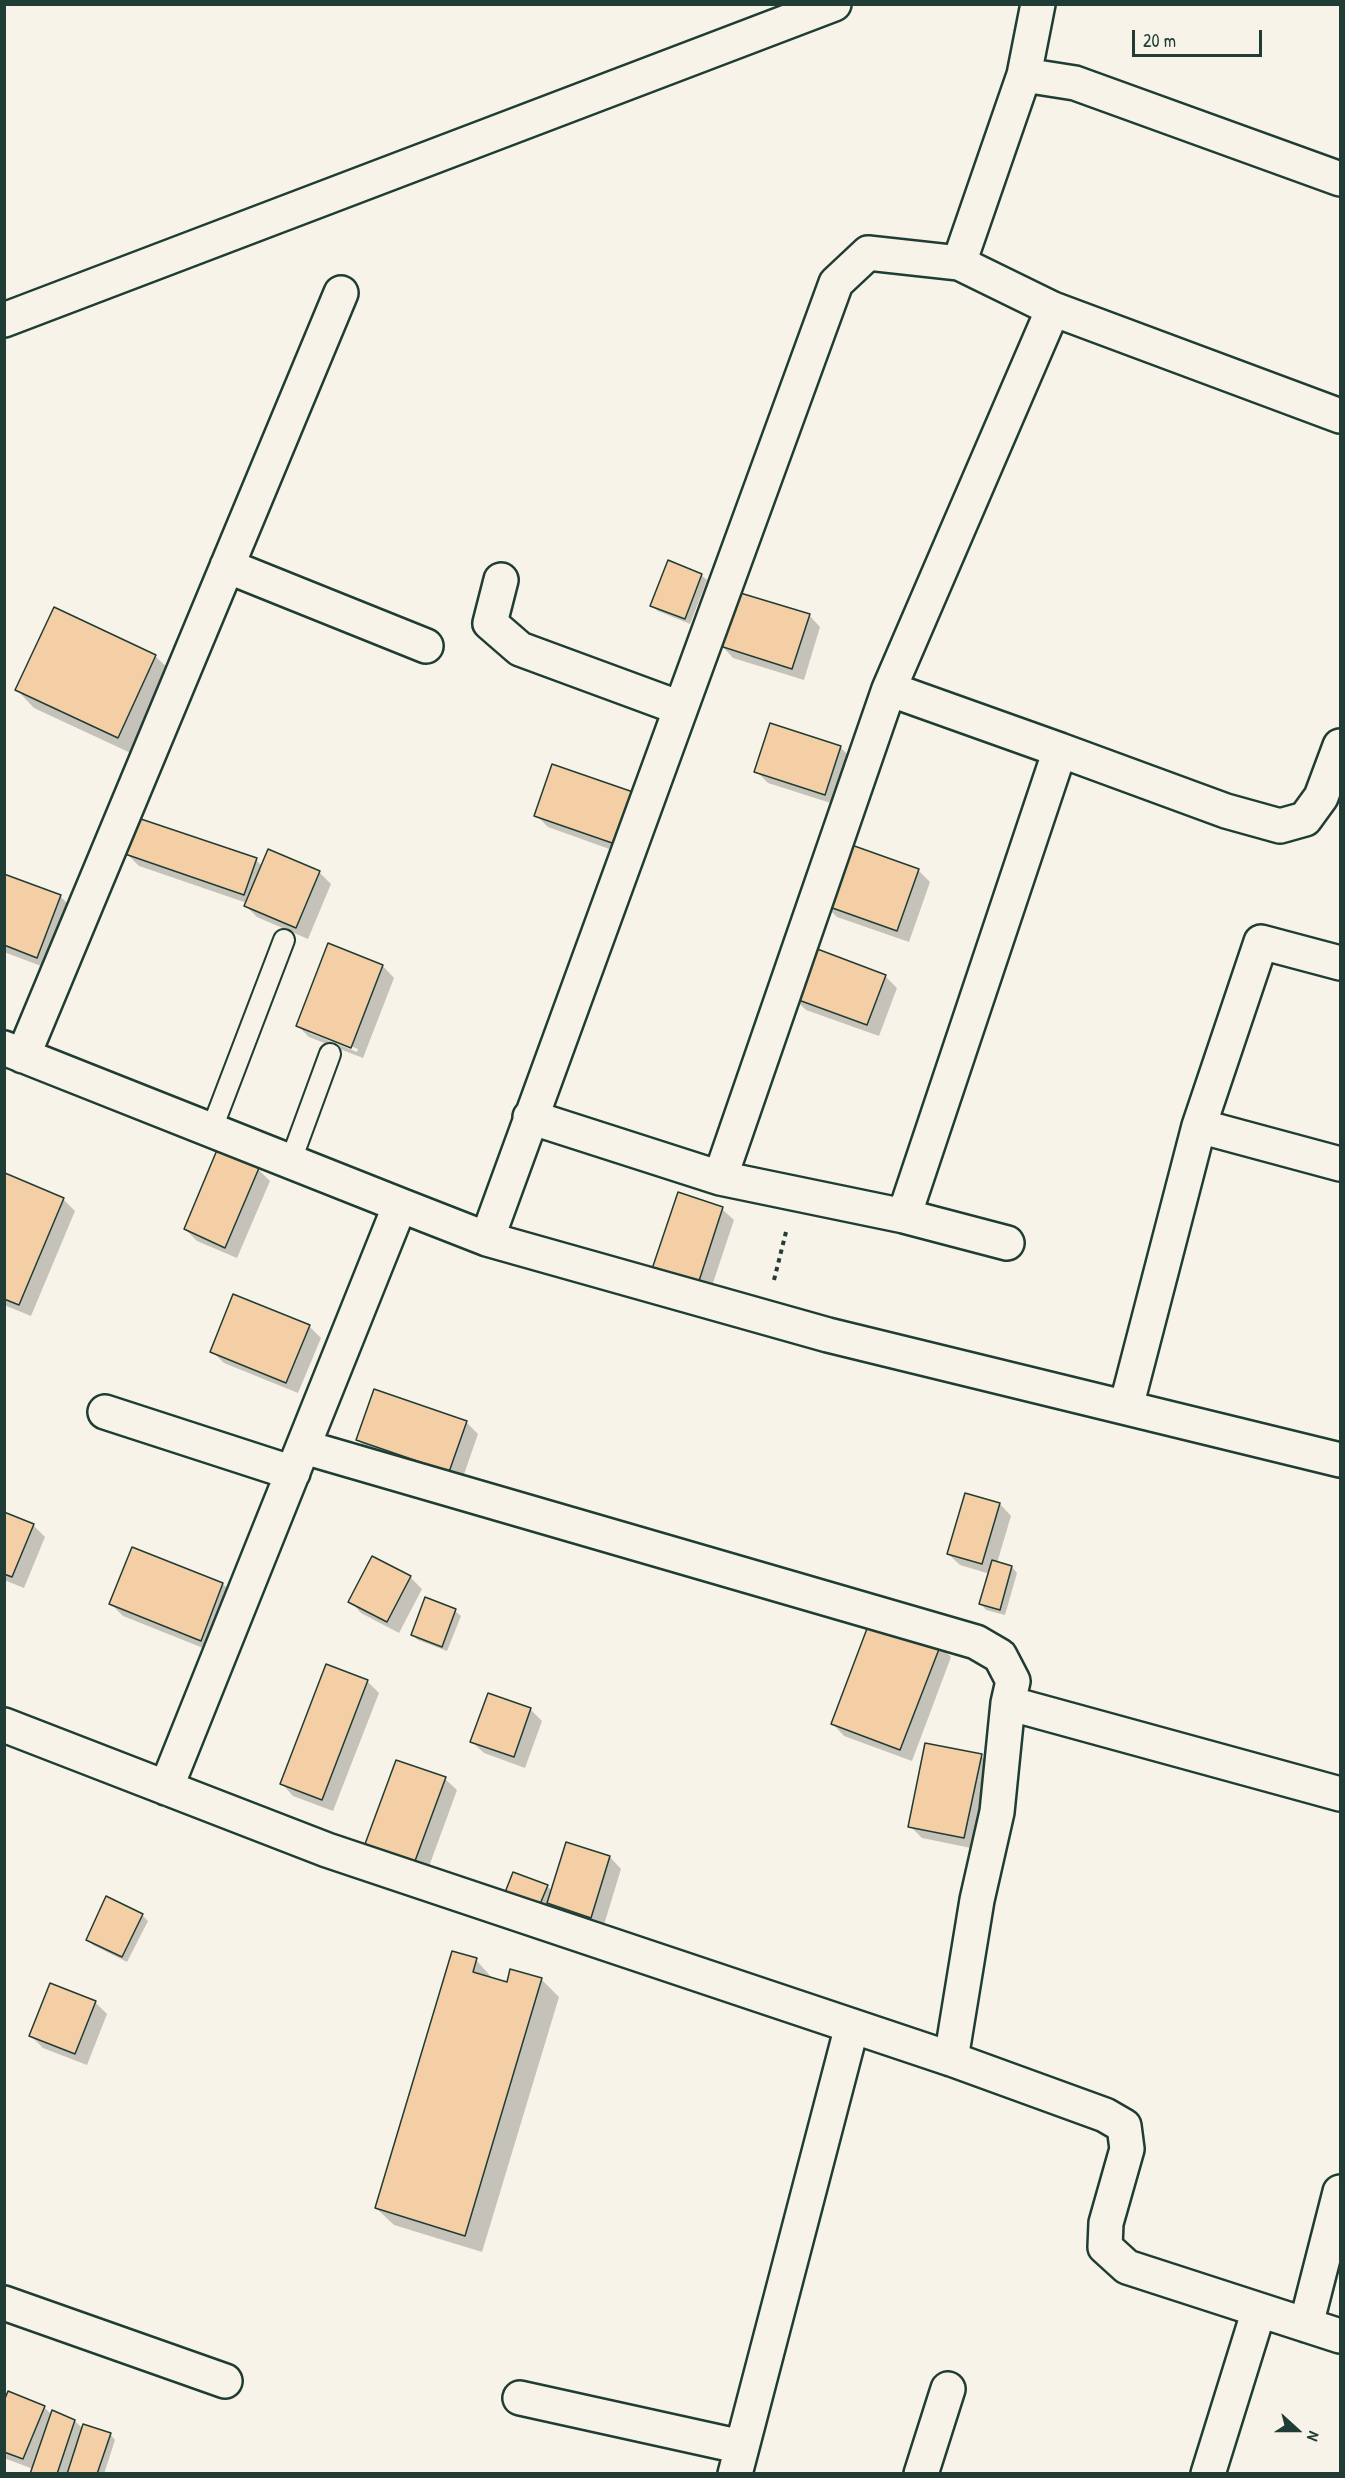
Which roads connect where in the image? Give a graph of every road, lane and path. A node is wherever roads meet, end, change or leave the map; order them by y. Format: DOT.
graph roads {
  1 [pos="834,4"];
  2 [pos="1038,4"];
  3 [pos="1024,75"];
  4 [pos="1341,179"];
  5 [pos="959,263"];
  6 [pos="340,293"];
  7 [pos="1053,309"];
  8 [pos="4,320"];
  9 [pos="1341,416"];
  10 [pos="227,566"];
  11 [pos="501,580"];
  12 [pos="426,646"];
  13 [pos="889,689"];
  14 [pos="680,708"];
  15 [pos="1341,746"];
  16 [pos="1060,750"];
  17 [pos="284,940"];
  18 [pos="1341,963"];
  19 [pos="14,1052"];
  20 [pos="330,1054"];
  21 [pos="530,1118"];
  22 [pos="1199,1126"];
  23 [pos="211,1131"];
  24 [pos="290,1163"];
  25 [pos="1341,1164"];
  26 [pos="720,1178"];
  27 [pos="796,1194"];
  28 [pos="400,1205"];
  29 [pos="904,1216"];
  30 [pos="487,1239"];
  31 [pos="1007,1243"];
  32 [pos="764,1317"];
  33 [pos="1126,1407"];
  34 [pos="105,1412"];
  35 [pos="298,1460"];
  36 [pos="1341,1460"];
  37 [pos="1008,1703"];
  38 [pos="4,1725"];
  39 [pos="166,1788"];
  40 [pos="1341,1794"];
  41 [pos="852,2026"];
  42 [pos="951,2060"];
  43 [pos="1341,2192"];
  44 [pos="4,2303"];
  45 [pos="1259,2310"];
  46 [pos="1306,2325"];
  47 [pos="1341,2336"];
  48 [pos="225,2381"];
  49 [pos="948,2390"];
  50 [pos="520,2398"];
  51 [pos="738,2460"];
  52 [pos="921,2474"];
  53 [pos="1208,2474"];
  1 -- 8 [label="street"];
  2 -- 3 [label="street"];
  3 -- 4 [label="street"];
  3 -- 5 [label="street"];
  5 -- 7 [label="street"];
  5 -- 14 [label="street"];
  6 -- 10 [label="street"];
  7 -- 9 [label="street"];
  7 -- 13 [label="street"];
  10 -- 12 [label="street"];
  10 -- 19 [label="street"];
  11 -- 14 [label="street"];
  13 -- 16 [label="street"];
  13 -- 26 [label="street"];
  14 -- 21 [label="street"];
  15 -- 16 [label="street"];
  16 -- 29 [label="street"];
  17 -- 23 [label="lane"];
  18 -- 22 [label="street"];
  19 -- 23 [label="street"];
  20 -- 24 [label="lane"];
  21 -- 26 [label="street"];
  21 -- 30 [label="street"];
  22 -- 25 [label="street"];
  22 -- 33 [label="street"];
  23 -- 24 [label="street"];
  24 -- 28 [label="street"];
  26 -- 27 [label="street"];
  27 -- 29 [label="street"];
  27 -- 32 [label="path"];
  28 -- 30 [label="street"];
  28 -- 35 [label="street"];
  29 -- 31 [label="street"];
  30 -- 32 [label="street"];
  32 -- 33 [label="street"];
  33 -- 36 [label="street"];
  34 -- 35 [label="street"];
  35 -- 37 [label="street"];
  35 -- 39 [label="street"];
  37 -- 40 [label="street"];
  37 -- 42 [label="street"];
  38 -- 39 [label="street"];
  39 -- 41 [label="street"];
  41 -- 42 [label="street"];
  41 -- 51 [label="street"];
  42 -- 45 [label="street"];
  43 -- 46 [label="street"];
  44 -- 48 [label="street"];
  45 -- 46 [label="street"];
  45 -- 53 [label="street"];
  46 -- 47 [label="street"];
  49 -- 52 [label="street"];
  50 -- 51 [label="street"];
}
